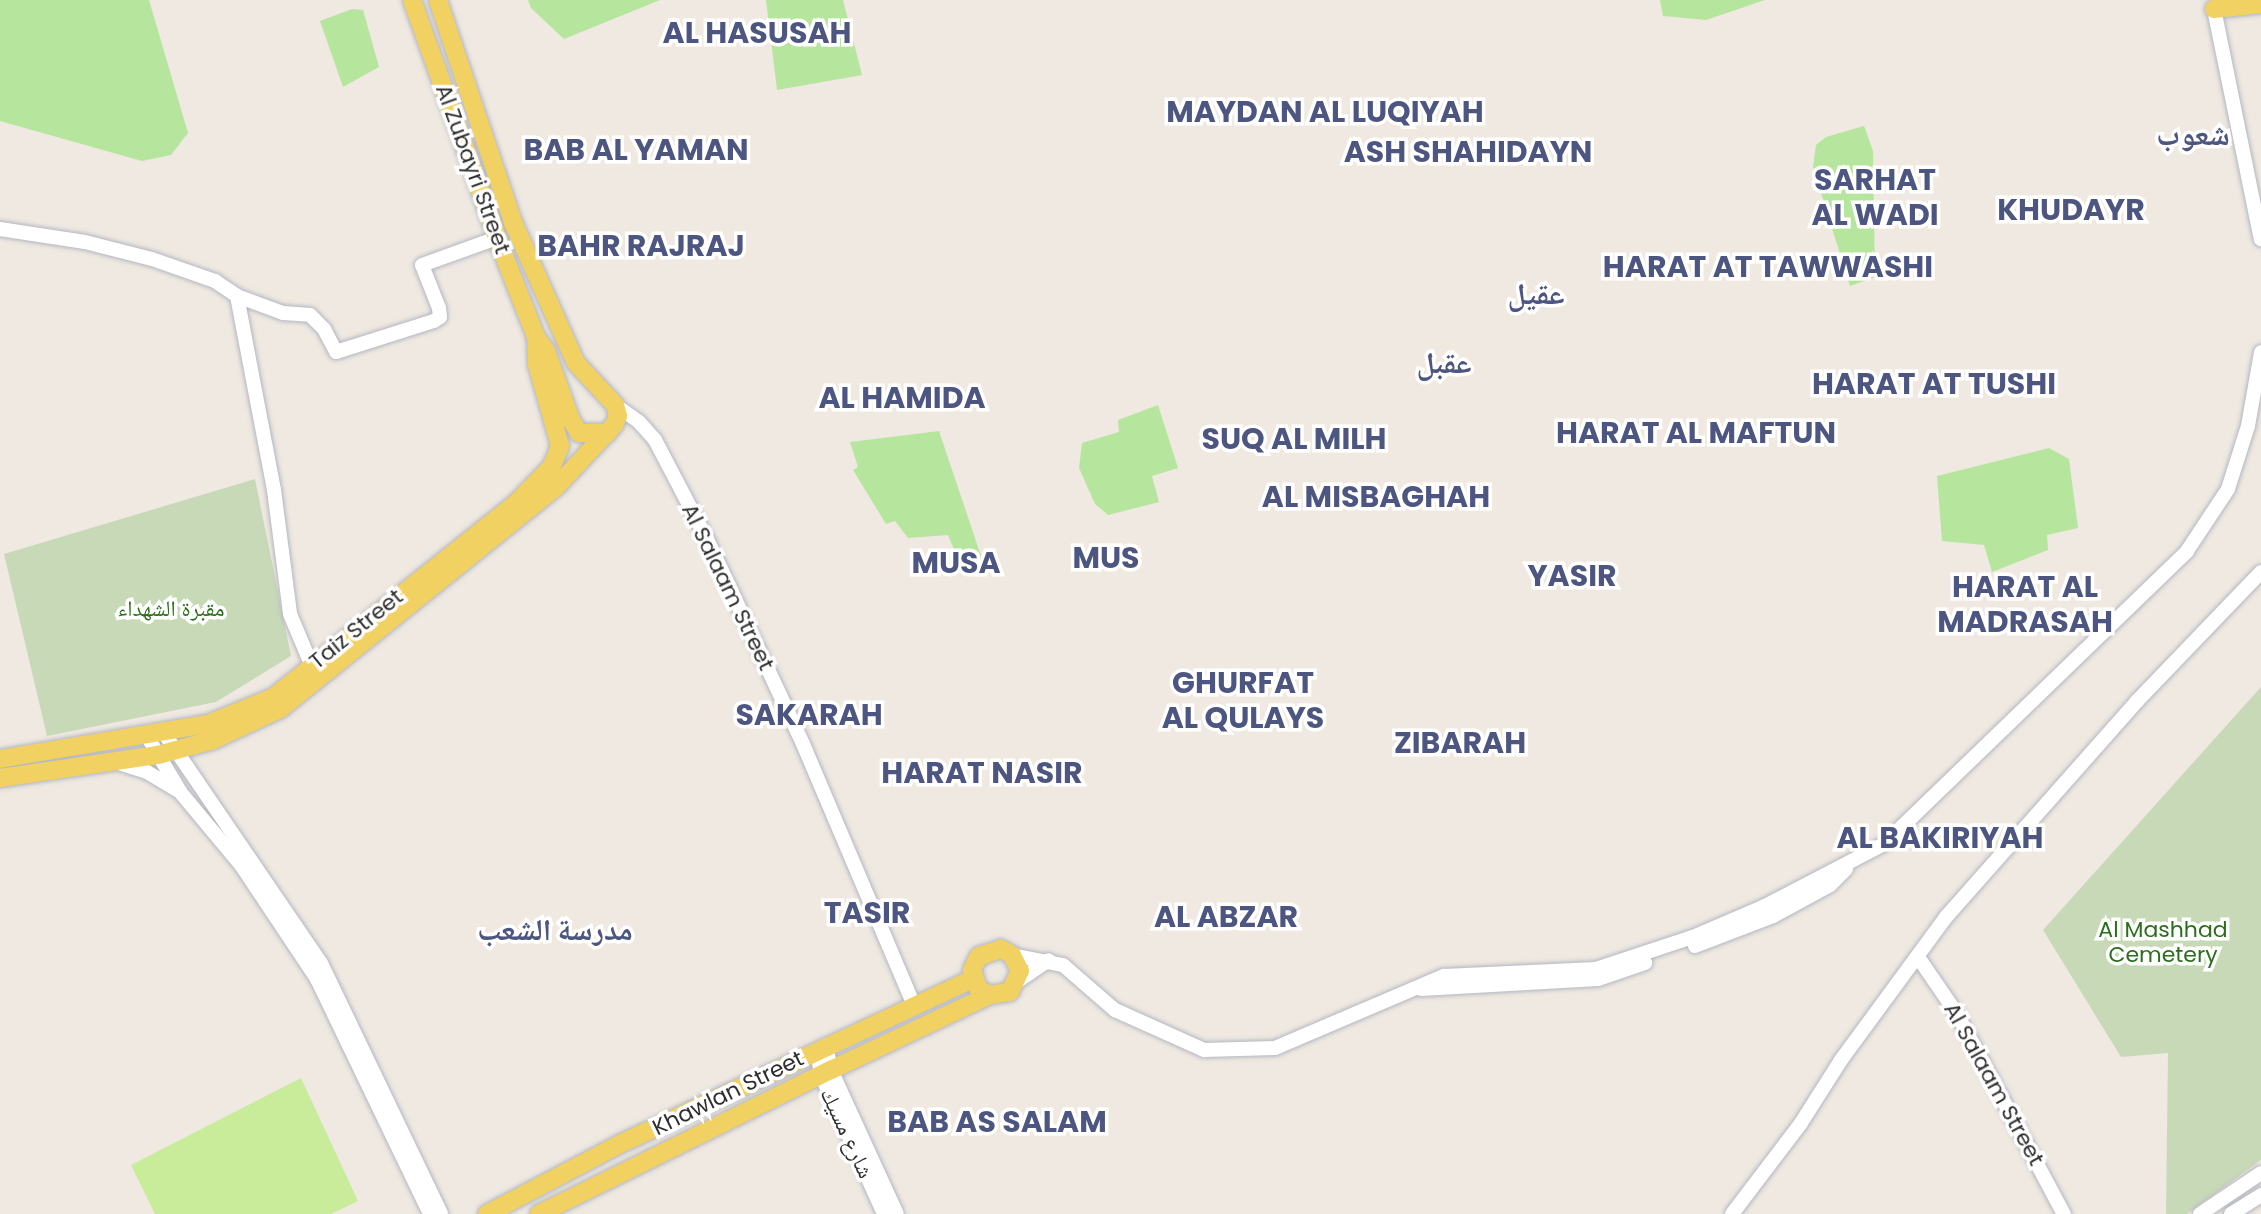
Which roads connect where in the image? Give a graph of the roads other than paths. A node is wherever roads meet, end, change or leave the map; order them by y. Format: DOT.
graph roads {
  1 [pos="412,0"];
  2 [pos="438,0"];
  3 [pos="2261,4"];
  4 [pos="2214,9"];
  5 [pos="0,229"];
  6 [pos="497,238"];
  7 [pos="2261,239"];
  8 [pos="237,296"];
  9 [pos="536,337"];
  10 [pos="2261,352"];
  11 [pos="615,405"];
  12 [pos="608,433"];
  13 [pos="2261,572"];
  14 [pos="311,664"];
  15 [pos="156,735"];
  16 [pos="166,752"];
  17 [pos="0,759"];
  18 [pos="112,761"];
  19 [pos="0,778"];
  20 [pos="181,793"];
  21 [pos="246,860"];
  22 [pos="1012,955"];
  23 [pos="1918,957"];
  24 [pos="1049,960"];
  25 [pos="973,979"];
  26 [pos="1018,981"];
  27 [pos="952,989"];
  28 [pos="990,995"];
  29 [pos="914,1006"];
  30 [pos="961,1010"];
  31 [pos="821,1048"];
  32 [pos="826,1073"];
  33 [pos="741,1088"];
  34 [pos="752,1109"];
  35 [pos="2261,1173"];
  36 [pos="2261,1195"];
  37 [pos="430,1214"];
  38 [pos="441,1214"];
  39 [pos="487,1214"];
  40 [pos="539,1214"];
  41 [pos="884,1214"];
  42 [pos="897,1214"];
  43 [pos="1732,1214"];
  44 [pos="2064,1214"];
  45 [pos="2200,1214"];
  46 [pos="2231,1214"];
  1 -- 6 [label="main road, Al Zubayri Street"];
  2 -- 11 [label="main road"];
  3 -- 4 [label="main road"];
  4 -- 7 [label="street"];
  5 -- 8 [label="street"];
  6 -- 8 [label="street"];
  6 -- 9 [label="main road, Al Zubayri Street"];
  8 -- 14 [label="street"];
  9 -- 12 [label="main road"];
  9 -- 14 [label="main road, Taiz Street"];
  10 -- 24 [label="street"];
  11 -- 12 [label="main road"];
  11 -- 29 [label="street, Al Salaam Street"];
  12 -- 16 [label="main road, Taiz Street"];
  13 -- 23 [label="street"];
  14 -- 15 [label="main road, Taiz Street"];
  15 -- 16 [label="street"];
  15 -- 17 [label="main road, Taiz Street"];
  16 -- 18 [label="main road, Taiz Street"];
  16 -- 20 [label="street"];
  16 -- 21 [label="street"];
  18 -- 19 [label="main road, Taiz Street"];
  18 -- 20 [label="street"];
  20 -- 21 [label="street"];
  21 -- 37 [label="street"];
  21 -- 38 [label="street"];
  22 -- 24 [label="street"];
  22 -- 25 [label="main road"];
  22 -- 26 [label="main road"];
  23 -- 43 [label="street"];
  23 -- 44 [label="street, Al Salaam Street"];
  24 -- 26 [label="street"];
  25 -- 27 [label="main road, Khawlan Street"];
  25 -- 28 [label="main road"];
  26 -- 28 [label="main road"];
  27 -- 29 [label="main road, Khawlan Street"];
  27 -- 30 [label="main road"];
  28 -- 30 [label="main road, Khawlan Street"];
  29 -- 31 [label="main road, Khawlan Street"];
  30 -- 32 [label="main road, Khawlan Street"];
  31 -- 32 [label="street, شارع مسيك"];
  31 -- 33 [label="main road, Khawlan Street"];
  32 -- 34 [label="main road, Khawlan Street"];
  32 -- 41 [label="street, شارع مسيك"];
  32 -- 42 [label="street, شارع مسيك"];
  33 -- 34 [label="main road"];
  33 -- 39 [label="main road, Khawlan Street"];
  34 -- 40 [label="main road, Khawlan Street"];
  35 -- 45 [label="street"];
  36 -- 46 [label="street"];
}
